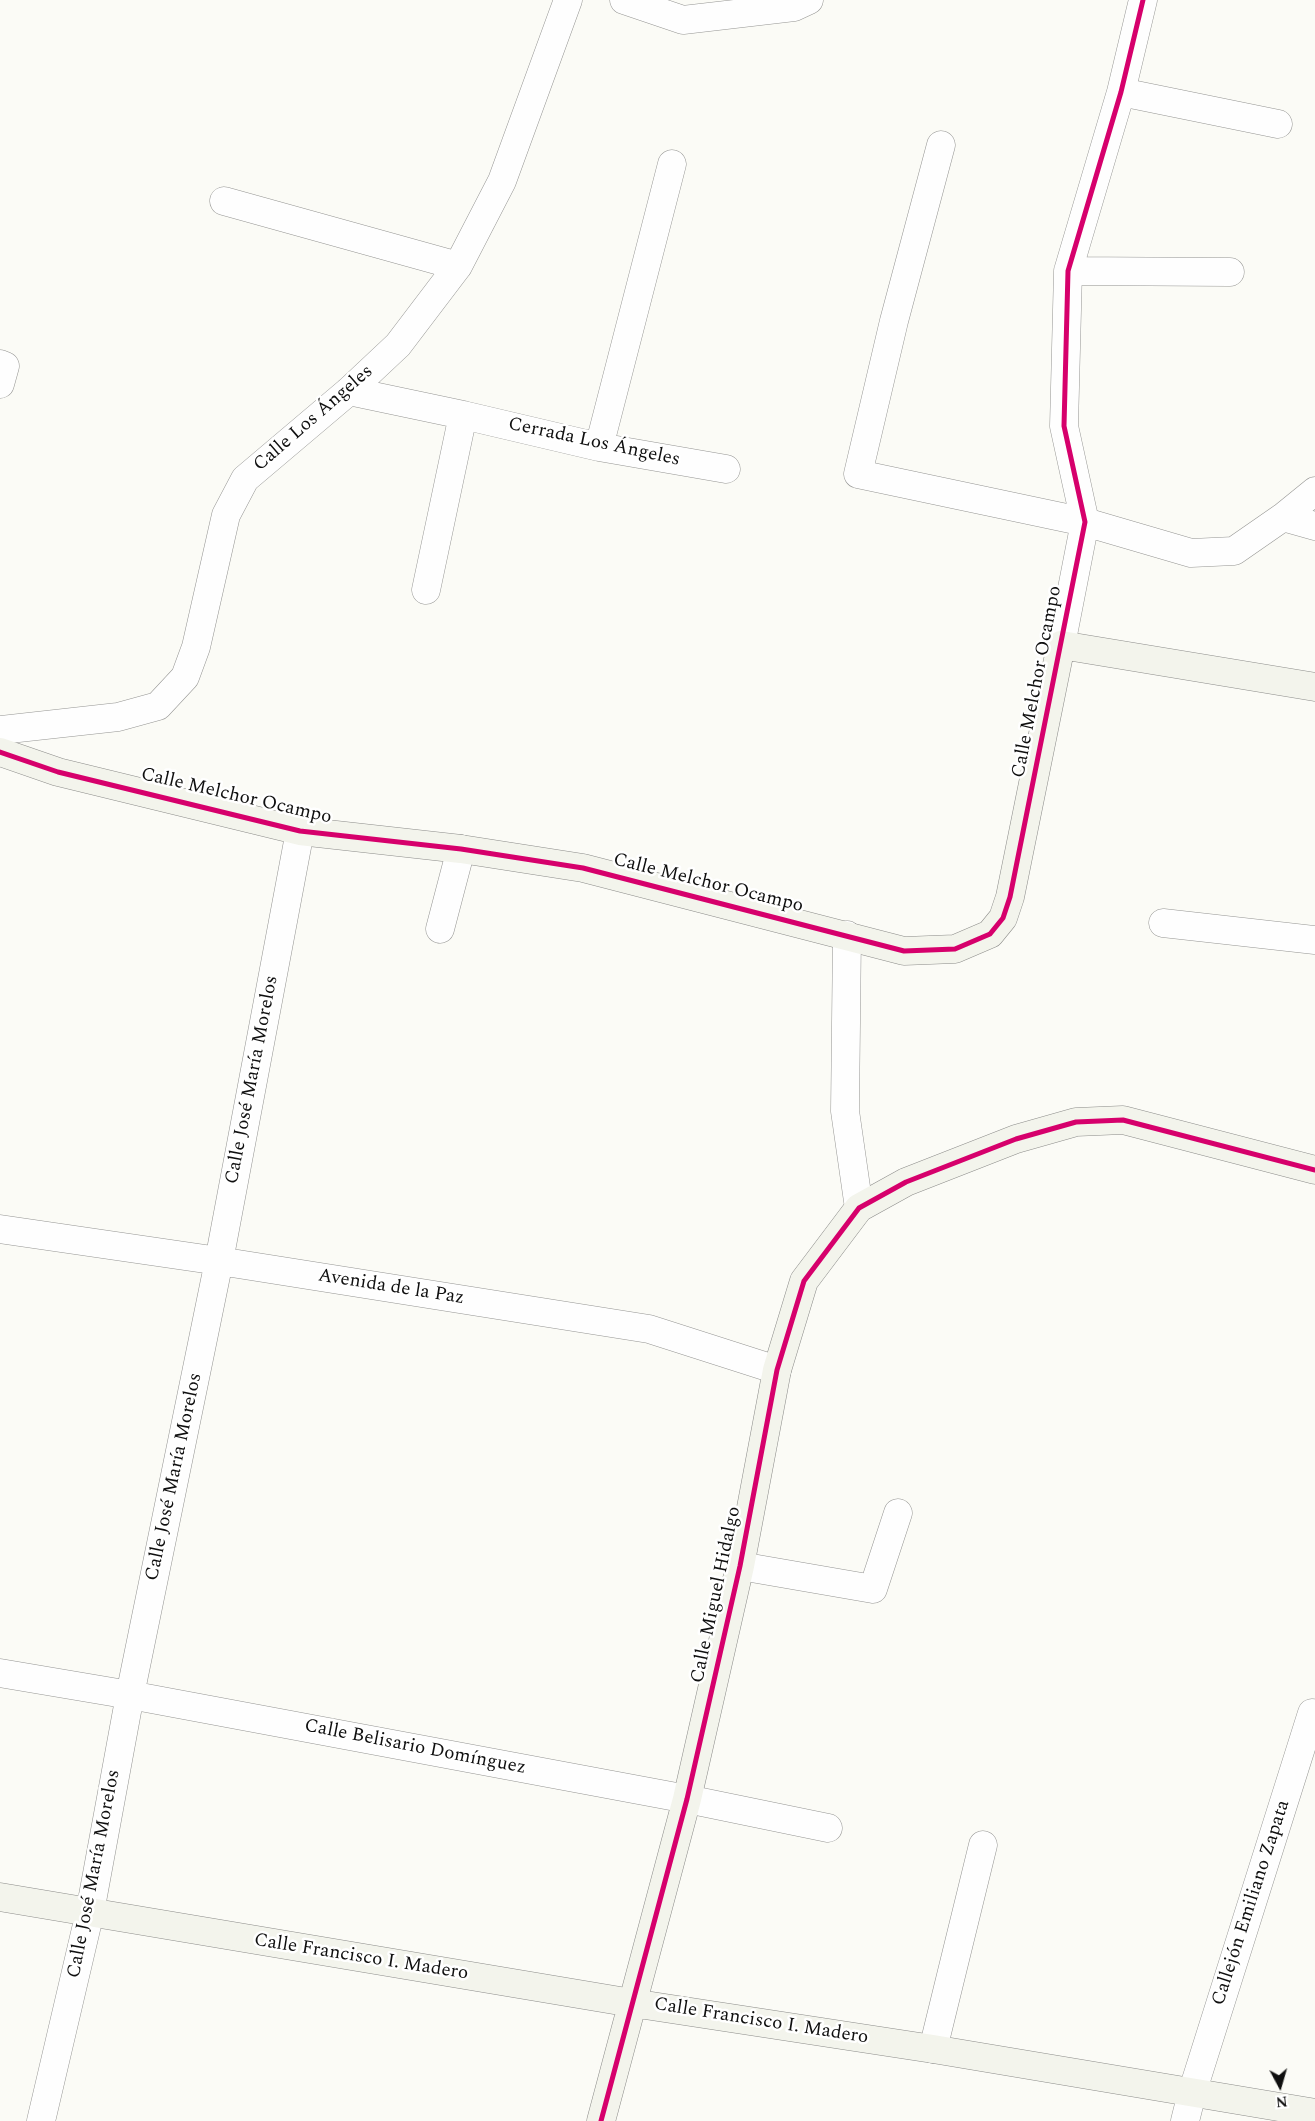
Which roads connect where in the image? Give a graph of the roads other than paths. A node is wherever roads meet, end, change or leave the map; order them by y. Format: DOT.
graph roads {
  1 [pos="568,0"];
  2 [pos="624,0"];
  3 [pos="809,0"];
  4 [pos="1143,0"];
  5 [pos="1121,92"];
  6 [pos="1278,124"];
  7 [pos="941,145"];
  8 [pos="672,164"];
  9 [pos="224,201"];
  10 [pos="458,266"];
  11 [pos="1068,271"];
  12 [pos="1230,272"];
  13 [pos="0,364"];
  14 [pos="0,384"];
  15 [pos="349,391"];
  16 [pos="463,415"];
  17 [pos="599,447"];
  18 [pos="726,469"];
  19 [pos="1315,491"];
  20 [pos="1283,517"];
  21 [pos="1085,522"];
  22 [pos="1315,526"];
  23 [pos="426,590"];
  24 [pos="1061,645"];
  25 [pos="1315,687"];
  26 [pos="0,730"];
  27 [pos="0,752"];
  28 [pos="300,831"];
  29 [pos="460,849"];
  30 [pos="1162,923"];
  31 [pos="440,929"];
  32 [pos="847,935"];
  33 [pos="1315,940"];
  34 [pos="1315,1170"];
  35 [pos="859,1208"];
  36 [pos="0,1229"];
  37 [pos="219,1261"];
  38 [pos="777,1370"];
  39 [pos="898,1513"];
  40 [pos="740,1566"];
  41 [pos="0,1673"];
  42 [pos="130,1695"];
  43 [pos="1312,1713"];
  44 [pos="687,1799"];
  45 [pos="828,1828"];
  46 [pos="983,1845"];
  47 [pos="0,1897"];
  48 [pos="90,1912"];
  49 [pos="632,2002"];
  50 [pos="933,2049"];
  51 [pos="1192,2093"];
  52 [pos="1315,2112"];
  53 [pos="42,2121"];
  54 [pos="601,2121"];
  55 [pos="1185,2121"];
  1 -- 10 [label="street, Calle Los Ángeles"];
  2 -- 3 [label="street"];
  4 -- 5 [label="street"];
  5 -- 6 [label="street"];
  5 -- 11 [label="street"];
  7 -- 21 [label="street"];
  8 -- 17 [label="street"];
  9 -- 10 [label="street"];
  10 -- 15 [label="street, Calle Los Ángeles"];
  11 -- 12 [label="street"];
  11 -- 21 [label="street"];
  13 -- 14 [label="street"];
  15 -- 16 [label="street, Cerrada Los Ángeles"];
  15 -- 26 [label="street, Calle Los Ángeles"];
  16 -- 17 [label="street, Cerrada Los Ángeles"];
  16 -- 23 [label="street"];
  17 -- 18 [label="street, Cerrada Los Ángeles"];
  19 -- 20 [label="street"];
  20 -- 21 [label="street"];
  20 -- 22 [label="street"];
  21 -- 24 [label="street, Calle Melchor Ocampo"];
  24 -- 25 [label="street"];
  24 -- 32 [label="street, Calle Melchor Ocampo"];
  27 -- 28 [label="street, Calle Melchor Ocampo"];
  28 -- 29 [label="street, Calle Melchor Ocampo"];
  28 -- 37 [label="street, Calle José María Morelos"];
  29 -- 31 [label="street"];
  29 -- 32 [label="street, Calle Melchor Ocampo"];
  30 -- 33 [label="street"];
  32 -- 35 [label="street"];
  34 -- 35 [label="street"];
  35 -- 38 [label="street, Calle Miguel Hidalgo"];
  36 -- 37 [label="street, Avenida de la Paz"];
  37 -- 38 [label="street, Avenida de la Paz"];
  37 -- 42 [label="street, Calle José María Morelos"];
  38 -- 40 [label="street, Calle Miguel Hidalgo"];
  39 -- 40 [label="street"];
  40 -- 44 [label="street, Calle Miguel Hidalgo"];
  41 -- 42 [label="street, Calle Belisario Domínguez"];
  42 -- 44 [label="street, Calle Belisario Domínguez"];
  42 -- 48 [label="street, Calle José María Morelos"];
  43 -- 51 [label="street, Callejón Emiliano Zapata"];
  44 -- 45 [label="street, Calle Belisario Domínguez"];
  44 -- 49 [label="street, Calle Miguel Hidalgo"];
  46 -- 50 [label="street"];
  47 -- 48 [label="street, Calle Francisco I. Madero"];
  48 -- 49 [label="street, Calle Francisco I. Madero"];
  48 -- 53 [label="street, Calle José María Morelos"];
  49 -- 50 [label="street, Calle Francisco I. Madero"];
  49 -- 54 [label="street, Calle Miguel Hidalgo"];
  50 -- 51 [label="street, Calle Francisco I. Madero"];
  51 -- 52 [label="street, Calle Francisco I. Madero"];
  51 -- 55 [label="street, Callejón Emiliano Zapata"];
}
